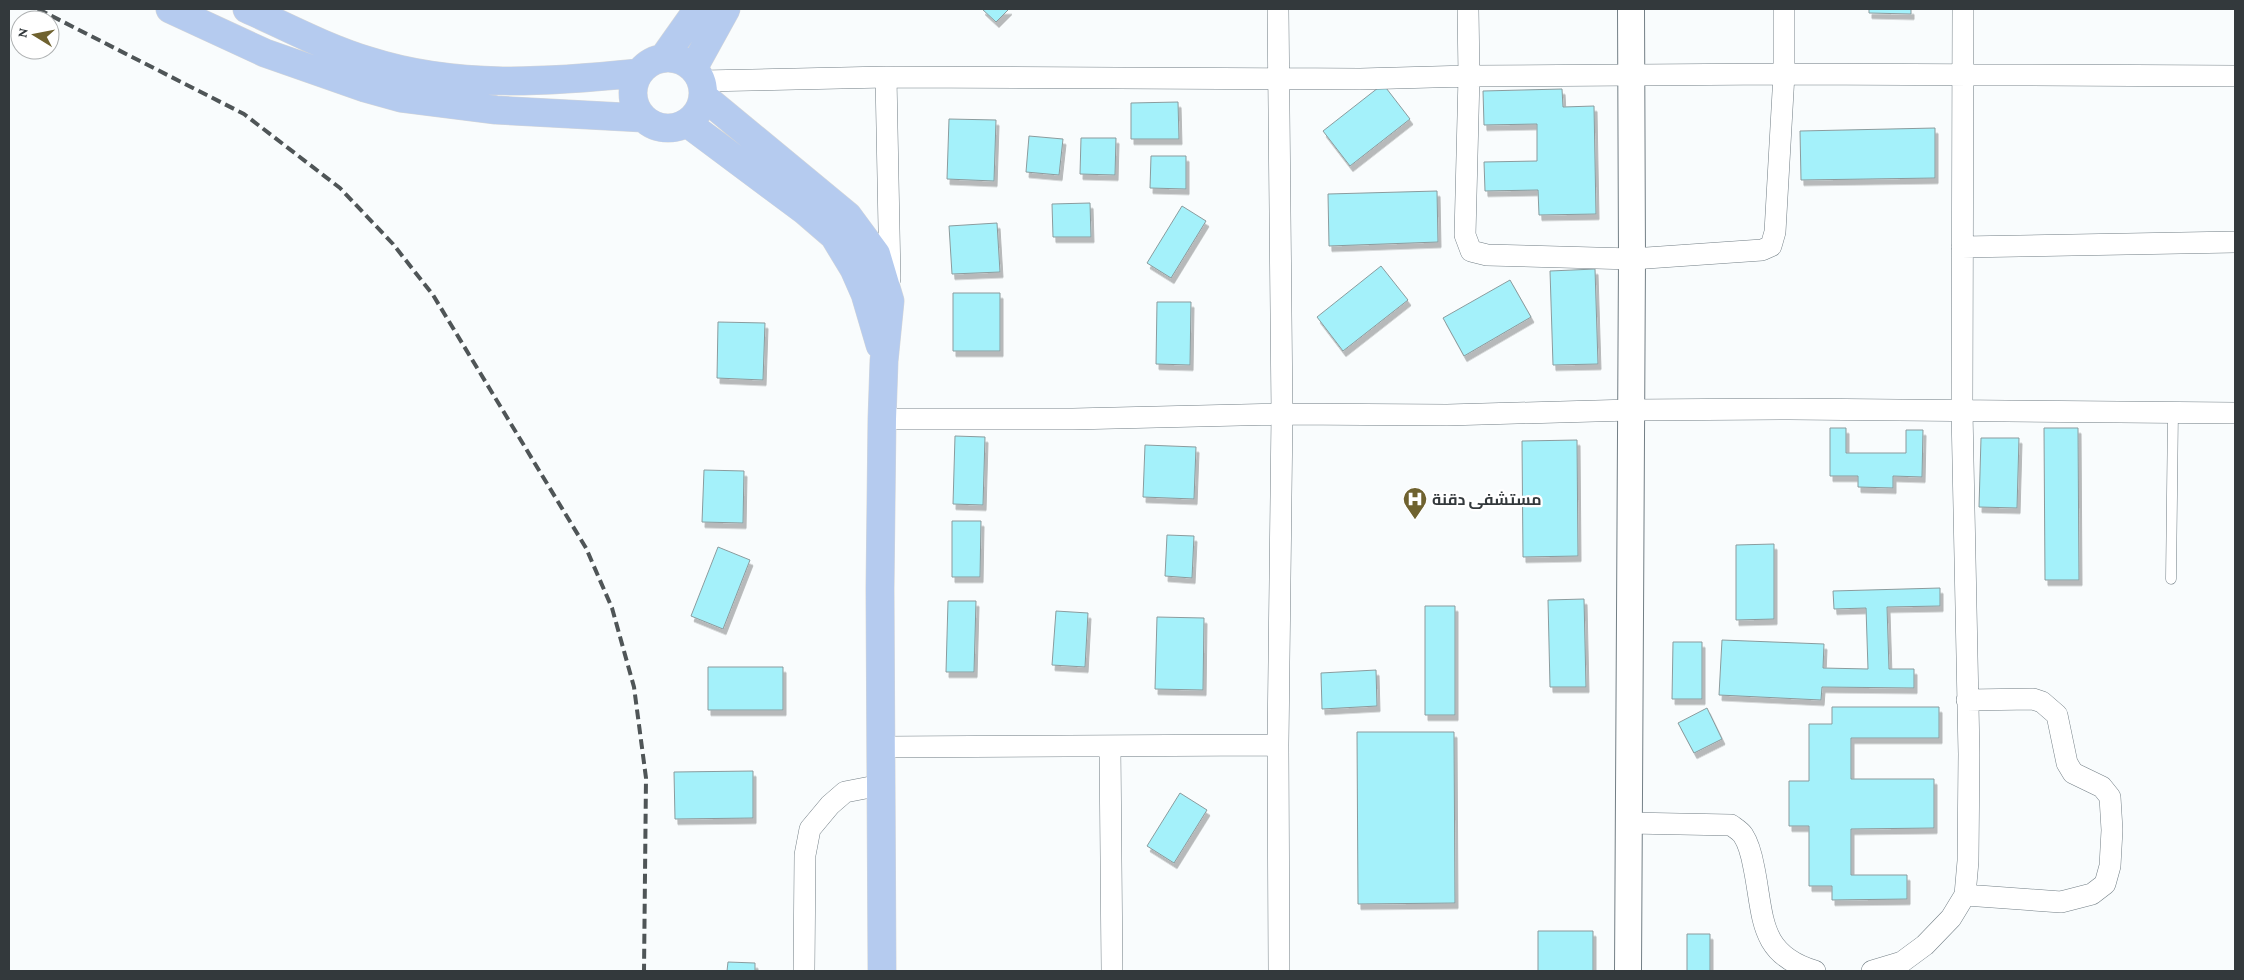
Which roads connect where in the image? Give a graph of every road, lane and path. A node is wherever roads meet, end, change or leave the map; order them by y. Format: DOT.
graph roads {
  1 [pos="170,9"];
  2 [pos="247,9"];
  3 [pos="698,9"];
  4 [pos="726,9"];
  5 [pos="1278,9"];
  6 [pos="1468,9"];
  7 [pos="1631,9"];
  8 [pos="1784,9"];
  9 [pos="1963,9"];
  10 [pos="664,57"];
  11 [pos="638,73"];
  12 [pos="1784,74"];
  13 [pos="1631,75"];
  14 [pos="1469,76"];
  15 [pos="1963,76"];
  16 [pos="2235,76"];
  17 [pos="886,77"];
  18 [pos="1278,77"];
  19 [pos="700,81"];
  20 [pos="643,118"];
  21 [pos="687,123"];
  22 [pos="841,226"];
  23 [pos="2235,242"];
  24 [pos="1962,247"];
  25 [pos="1632,259"];
  26 [pos="890,302"];
  27 [pos="884,361"];
  28 [pos="1631,410"];
  29 [pos="1962,411"];
  30 [pos="2173,412"];
  31 [pos="2235,413"];
  32 [pos="1282,414"];
  33 [pos="882,419"];
  34 [pos="2171,579"];
  35 [pos="1967,700"];
  36 [pos="1278,745"];
  37 [pos="1110,746"];
  38 [pos="880,747"];
  39 [pos="881,785"];
  40 [pos="1629,823"];
  41 [pos="1965,896"];
  42 [pos="804,971"];
  43 [pos="882,971"];
  44 [pos="1112,971"];
  45 [pos="1279,971"];
  46 [pos="1628,971"];
  47 [pos="1815,971"];
  48 [pos="1872,971"];
  1 -- 20 [label="main road"];
  2 -- 11 [label="main road"];
  3 -- 10 [label="main road"];
  4 -- 19 [label="main road"];
  5 -- 18 [label="street"];
  6 -- 14 [label="street"];
  7 -- 13 [label="street"];
  8 -- 12 [label="street"];
  9 -- 15 [label="street"];
  10 -- 11 [label="main road"];
  10 -- 19 [label="main road"];
  11 -- 20 [label="main road"];
  12 -- 13 [label="street"];
  12 -- 15 [label="street"];
  12 -- 25 [label="street"];
  13 -- 14 [label="street"];
  13 -- 25 [label="street"];
  14 -- 18 [label="street"];
  14 -- 25 [label="street"];
  15 -- 16 [label="street"];
  15 -- 24 [label="street"];
  17 -- 18 [label="street"];
  17 -- 19 [label="street"];
  17 -- 26 [label="street"];
  18 -- 32 [label="street"];
  19 -- 21 [label="main road"];
  19 -- 22 [label="main road"];
  20 -- 21 [label="main road"];
  21 -- 22 [label="main road"];
  22 -- 26 [label="main road"];
  22 -- 27 [label="main road"];
  23 -- 24 [label="street"];
  24 -- 29 [label="street"];
  25 -- 28 [label="street"];
  26 -- 27 [label="main road"];
  27 -- 33 [label="main road"];
  28 -- 29 [label="street"];
  28 -- 32 [label="street"];
  28 -- 40 [label="street"];
  29 -- 30 [label="street"];
  29 -- 35 [label="street"];
  30 -- 31 [label="street"];
  30 -- 34 [label="lane"];
  32 -- 33 [label="street"];
  32 -- 36 [label="street"];
  33 -- 38 [label="main road"];
  35 -- 41 [label="street"];
  35 -- 41 [label="street"];
  36 -- 37 [label="street"];
  36 -- 45 [label="street"];
  37 -- 38 [label="street"];
  37 -- 44 [label="street"];
  38 -- 39 [label="main road"];
  39 -- 42 [label="street"];
  39 -- 43 [label="main road"];
  40 -- 46 [label="street"];
  40 -- 47 [label="street"];
  41 -- 48 [label="street"];
}
